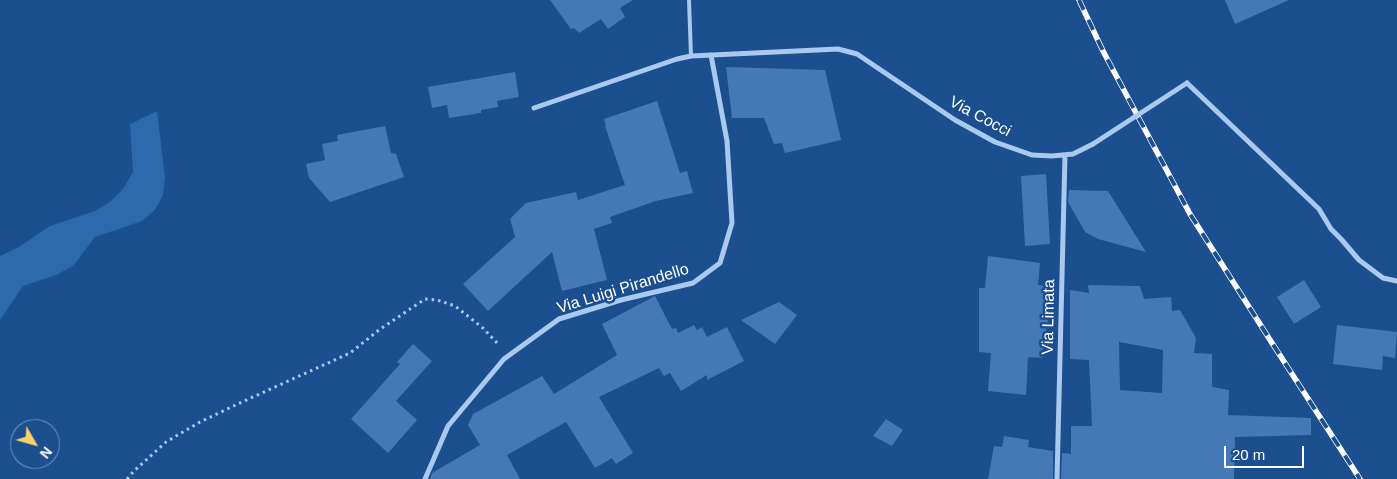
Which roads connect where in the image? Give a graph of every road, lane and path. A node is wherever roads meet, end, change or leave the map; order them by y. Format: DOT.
graph roads {
  1 [pos="689,0"];
  2 [pos="711,55"];
  3 [pos="691,56"];
  4 [pos="534,108"];
  5 [pos="1065,155"];
  6 [pos="1397,282"];
  7 [pos="523,346"];
  8 [pos="128,479"];
  9 [pos="425,479"];
  10 [pos="1057,479"];
  1 -- 3 [label="lane"];
  2 -- 3 [label="street, Via Cocci"];
  2 -- 5 [label="street, Via Cocci"];
  2 -- 7 [label="street, Via Luigi Pirandello"];
  3 -- 4 [label="street, Via Cocci"];
  5 -- 6 [label="street, Via Cocci, bridge"];
  5 -- 10 [label="street, Via Limata"];
  7 -- 8 [label="path"];
  7 -- 9 [label="street, Via Luigi Pirandello"];
}
